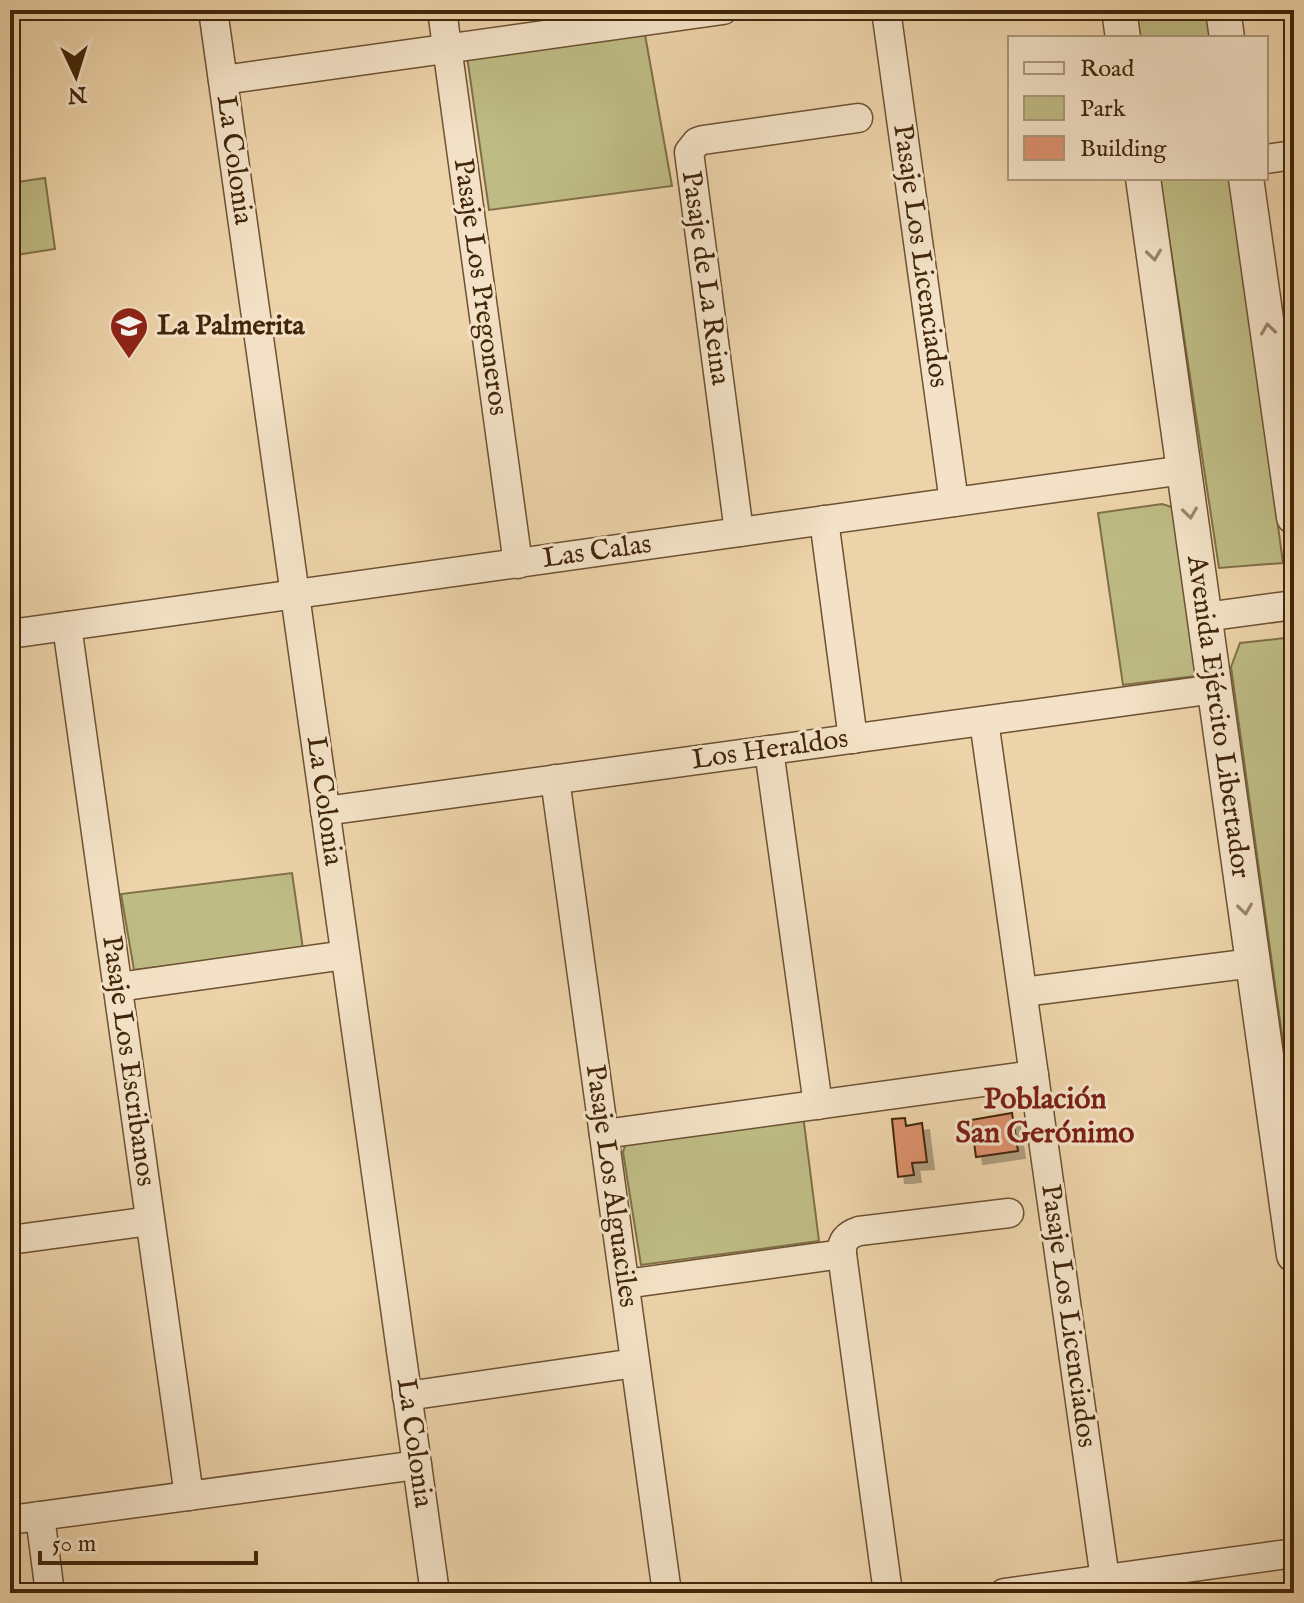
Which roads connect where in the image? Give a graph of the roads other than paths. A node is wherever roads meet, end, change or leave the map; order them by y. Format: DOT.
graph roads {
  1 [pos="213,10"];
  2 [pos="442,10"];
  3 [pos="723,10"];
  4 [pos="886,10"];
  5 [pos="1119,10"];
  6 [pos="1223,10"];
  7 [pos="667,14"];
  8 [pos="1123,36"];
  9 [pos="1227,36"];
  10 [pos="447,49"];
  11 [pos="223,80"];
  12 [pos="858,118"];
  13 [pos="1294,155"];
  14 [pos="1268,159"];
  15 [pos="1143,180"];
  16 [pos="1246,180"];
  17 [pos="1184,470"];
  18 [pos="954,502"];
  19 [pos="1294,517"];
  20 [pos="824,520"];
  21 [pos="739,532"];
  22 [pos="518,564"];
  23 [pos="295,595"];
  24 [pos="1294,605"];
  25 [pos="1205,617"];
  26 [pos="67,626"];
  27 [pos="10,634"];
  28 [pos="1215,689"];
  29 [pos="984,721"];
  30 [pos="853,739"];
  31 [pos="769,750"];
  32 [pos="555,779"];
  33 [pos="325,811"];
  34 [pos="345,955"];
  35 [pos="1253,963"];
  36 [pos="118,987"];
  37 [pos="1023,992"];
  38 [pos="1034,1075"];
  39 [pos="818,1105"];
  40 [pos="604,1134"];
  41 [pos="1009,1213"];
  42 [pos="150,1221"];
  43 [pos="10,1240"];
  44 [pos="842,1254"];
  45 [pos="1294,1255"];
  46 [pos="625,1284"];
  47 [pos="635,1363"];
  48 [pos="407,1396"];
  49 [pos="417,1465"];
  50 [pos="189,1496"];
  51 [pos="40,1516"];
  52 [pos="10,1520"];
  53 [pos="1294,1553"];
  54 [pos="1105,1579"];
  55 [pos="50,1593"];
  56 [pos="435,1593"];
  57 [pos="667,1593"];
  58 [pos="888,1593"];
  59 [pos="1004,1593"];
  1 -- 11 [label="street, La Colonia"];
  2 -- 10 [label="street, Pasaje Los Pregoneros"];
  3 -- 7 [label="street"];
  4 -- 18 [label="street, Pasaje Los Licenciados"];
  5 -- 8 [label="street"];
  6 -- 9 [label="street"];
  7 -- 10 [label="street"];
  10 -- 11 [label="street"];
  10 -- 22 [label="street, Pasaje Los Pregoneros"];
  11 -- 23 [label="street, La Colonia"];
  12 -- 21 [label="street, Pasaje de La Reina"];
  13 -- 14 [label="street"];
  15 -- 17 [label="street, Avenida Ejército Libertador, one-way"];
  19 -- 16 [label="street, one-way"];
  17 -- 18 [label="street, Las Calas"];
  17 -- 25 [label="street, Avenida Ejército Libertador, one-way"];
  18 -- 20 [label="street, Las Calas"];
  20 -- 21 [label="street, Las Calas"];
  20 -- 30 [label="street"];
  21 -- 22 [label="street, Las Calas"];
  22 -- 23 [label="street, Las Calas"];
  23 -- 26 [label="street, Las Calas"];
  23 -- 33 [label="street, La Colonia"];
  24 -- 25 [label="street"];
  25 -- 28 [label="street, Avenida Ejército Libertador"];
  26 -- 27 [label="street, Las Calas"];
  26 -- 36 [label="street, Pasaje Los Escribanos"];
  28 -- 29 [label="street, Los Heraldos"];
  28 -- 35 [label="street, Avenida Ejército Libertador, one-way"];
  29 -- 30 [label="street, Los Heraldos"];
  29 -- 37 [label="street, Pasaje Los Licenciados"];
  30 -- 31 [label="street, Los Heraldos"];
  31 -- 32 [label="street, Los Heraldos"];
  31 -- 39 [label="street"];
  32 -- 33 [label="street, Los Heraldos"];
  32 -- 40 [label="street, Pasaje Los Alguaciles"];
  33 -- 34 [label="street, La Colonia"];
  34 -- 36 [label="street"];
  34 -- 48 [label="street, La Colonia"];
  35 -- 37 [label="street"];
  35 -- 45 [label="street, Avenida Ejército Libertador"];
  36 -- 42 [label="street, Pasaje Los Escribanos"];
  37 -- 38 [label="street, Pasaje Los Licenciados"];
  38 -- 39 [label="street"];
  38 -- 54 [label="street, Pasaje Los Licenciados"];
  39 -- 40 [label="street"];
  40 -- 46 [label="street, Pasaje Los Alguaciles"];
  41 -- 44 [label="street"];
  42 -- 43 [label="street"];
  42 -- 50 [label="street, Pasaje Los Escribanos"];
  44 -- 46 [label="street"];
  44 -- 58 [label="street"];
  46 -- 47 [label="street, Pasaje Los Alguaciles"];
  47 -- 48 [label="street"];
  47 -- 57 [label="street, Pasaje Los Alguaciles"];
  48 -- 49 [label="street, La Colonia"];
  49 -- 50 [label="street"];
  49 -- 56 [label="street, La Colonia"];
  50 -- 51 [label="street"];
  51 -- 52 [label="street"];
  51 -- 55 [label="street"];
  53 -- 54 [label="street"];
  54 -- 59 [label="street"];
}
